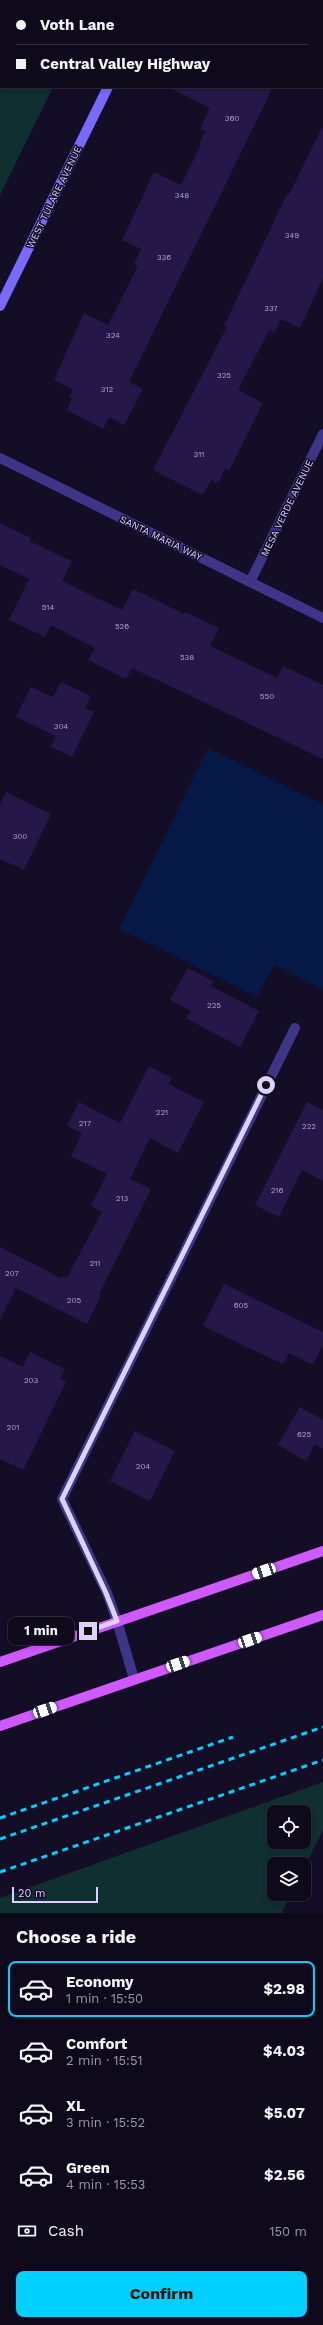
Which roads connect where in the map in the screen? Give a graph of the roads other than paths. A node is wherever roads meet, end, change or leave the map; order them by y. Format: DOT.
graph roads {
  1 [pos="108,88"];
  2 [pos="0,306"];
  3 [pos="323,434"];
  4 [pos="0,458"];
  5 [pos="250,582"];
  6 [pos="323,618"];
  7 [pos="295,1028"];
  8 [pos="323,1551"];
  9 [pos="323,1615"];
  10 [pos="117,1621"];
  11 [pos="0,1662"];
  12 [pos="134,1679"];
  13 [pos="0,1726"];
  1 -- 2 [label="street, WEST TULARE AVENUE"];
  3 -- 5 [label="street, MESA VERDE AVENUE"];
  4 -- 5 [label="street, SANTA MARIA WAY"];
  5 -- 6 [label="street, SANTA MARIA WAY"];
  7 -- 10 [label="street"];
  8 -- 10 [label="main road"];
  9 -- 12 [label="main road"];
  10 -- 11 [label="main road"];
  10 -- 12 [label="street"];
  12 -- 13 [label="main road"];
}
